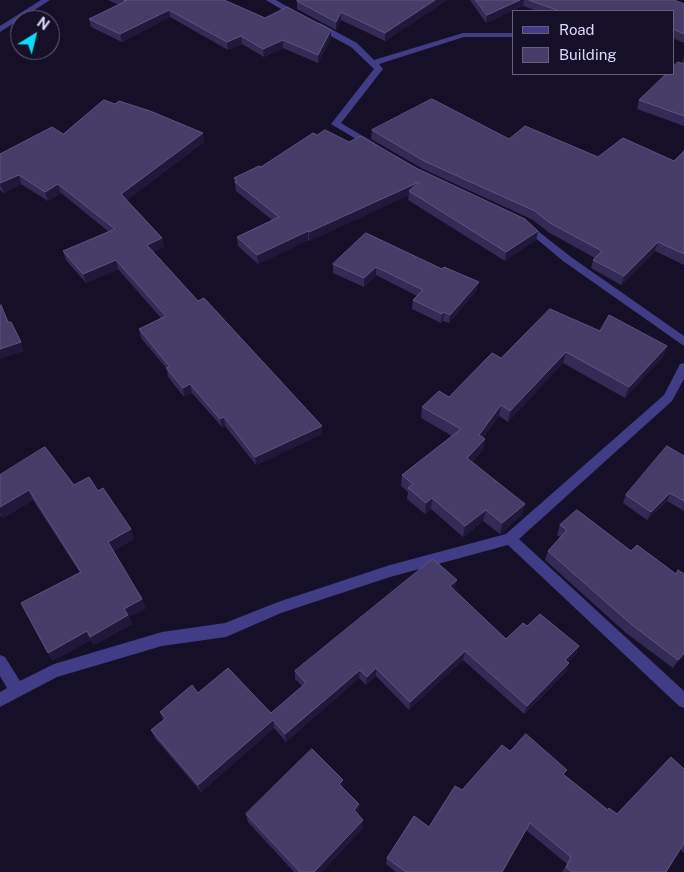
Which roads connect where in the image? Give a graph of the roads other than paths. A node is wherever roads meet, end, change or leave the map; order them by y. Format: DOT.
graph roads {
  1 [pos="46,0"];
  2 [pos="270,0"];
  3 [pos="304,18"];
  4 [pos="312,23"];
  5 [pos="0,30"];
  6 [pos="512,35"];
  7 [pos="373,63"];
  8 [pos="386,154"];
  9 [pos="518,220"];
  10 [pos="684,342"];
  11 [pos="684,367"];
  12 [pos="510,539"];
  13 [pos="0,662"];
  14 [pos="17,691"];
  15 [pos="0,700"];
  16 [pos="684,701"];
  1 -- 5 [label="street"];
  2 -- 3 [label="street"];
  4 -- 7 [label="street"];
  6 -- 7 [label="street"];
  7 -- 8 [label="street"];
  9 -- 10 [label="street"];
  11 -- 12 [label="street"];
  12 -- 14 [label="street"];
  12 -- 16 [label="street"];
  13 -- 14 [label="street"];
  14 -- 15 [label="street"];
}
